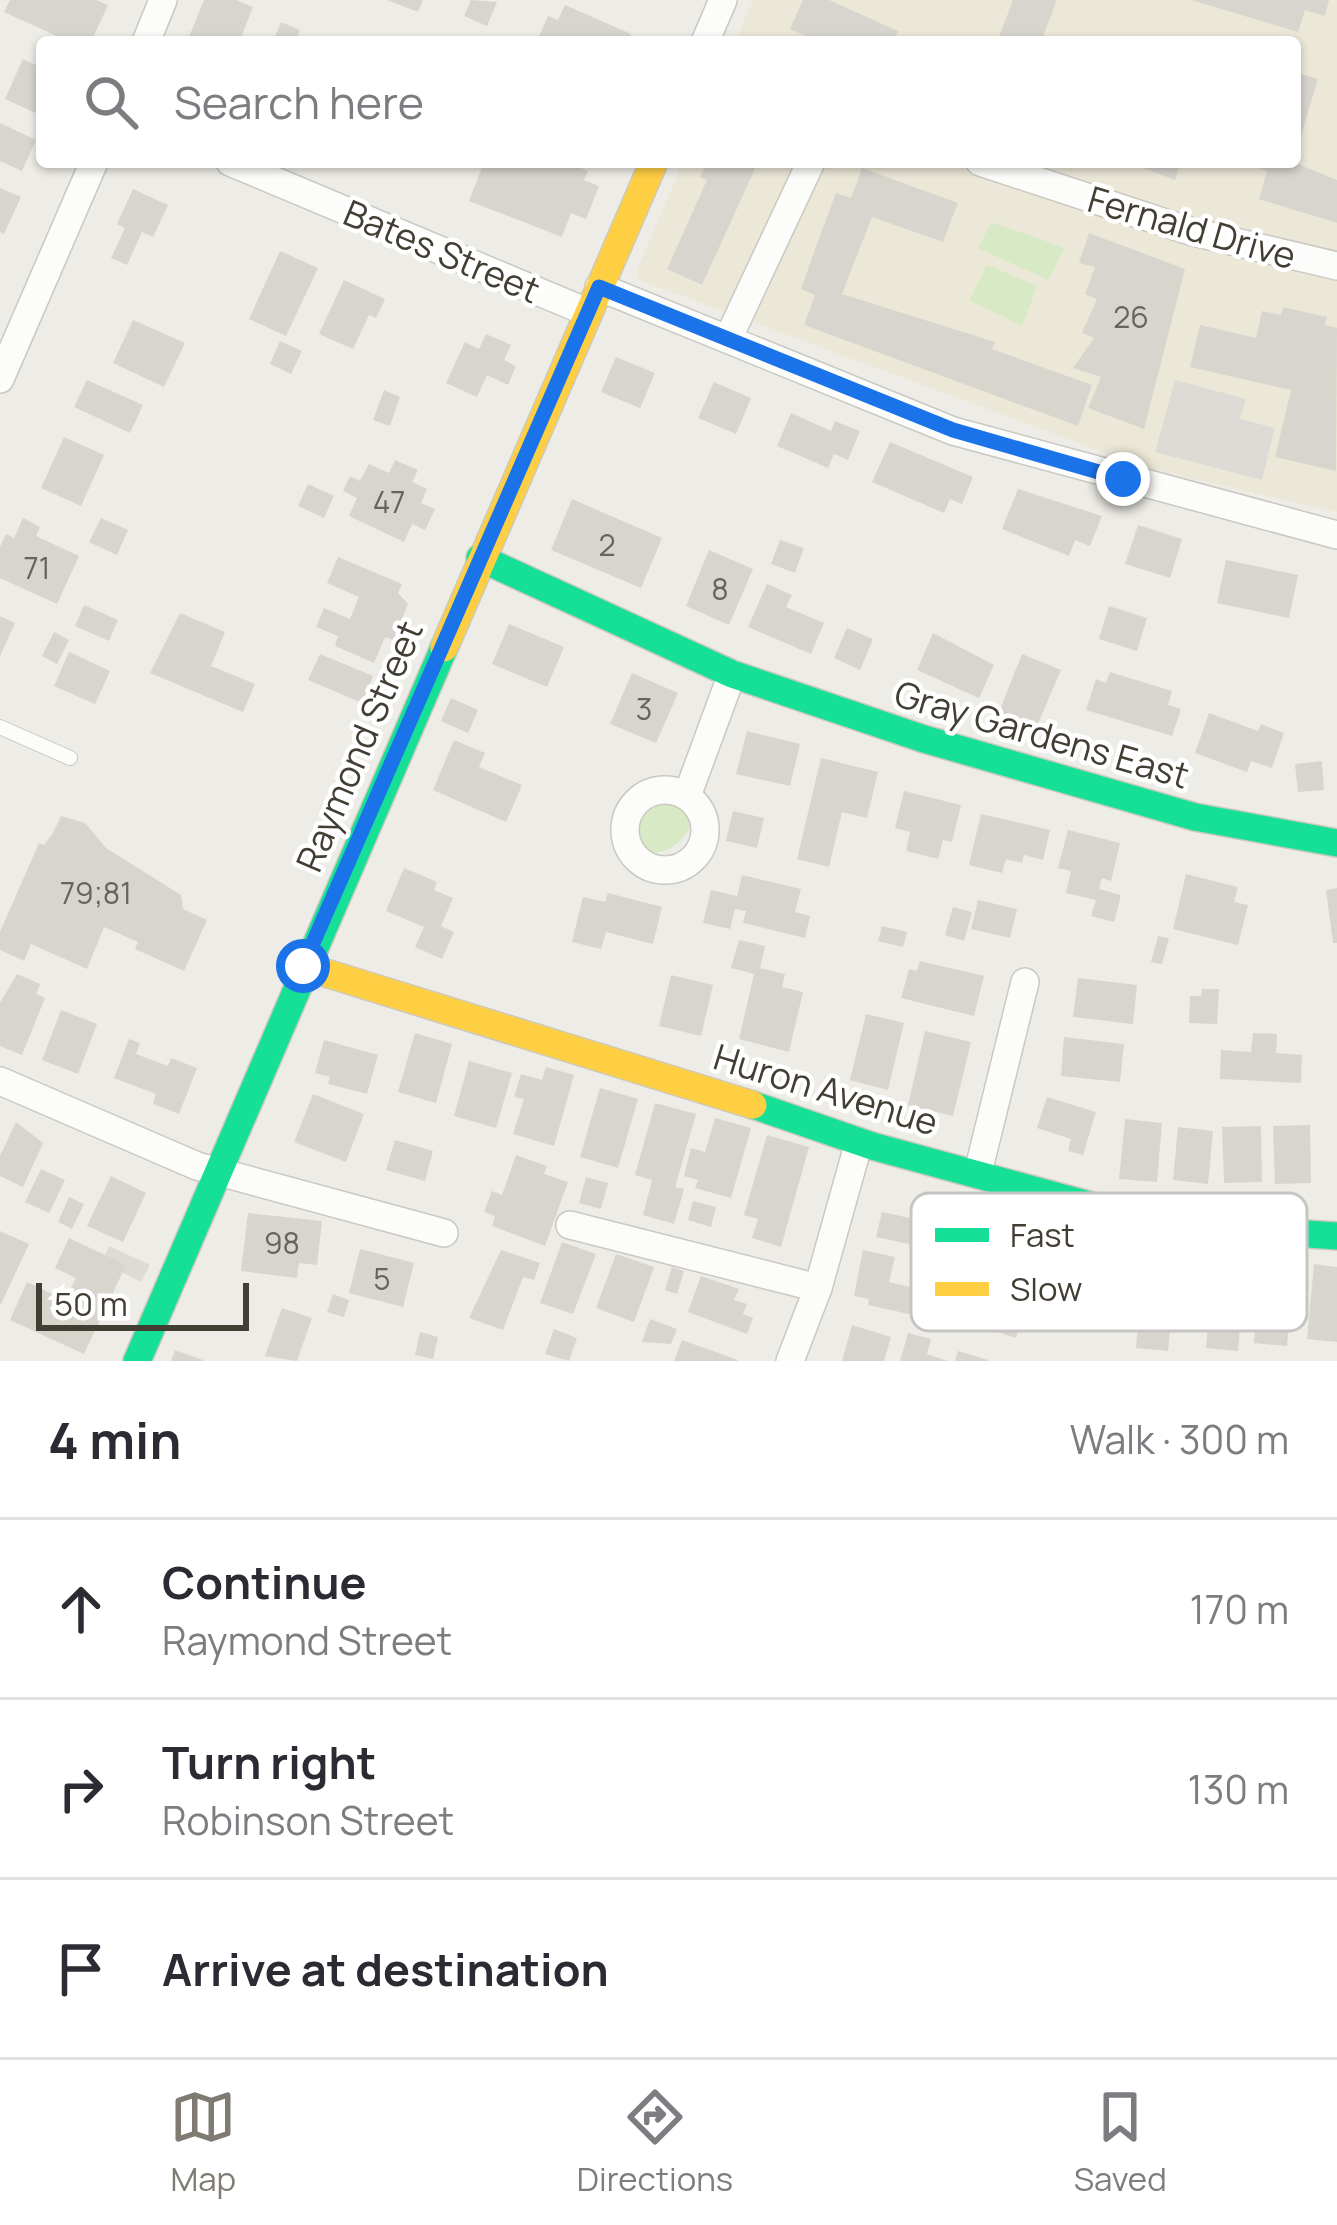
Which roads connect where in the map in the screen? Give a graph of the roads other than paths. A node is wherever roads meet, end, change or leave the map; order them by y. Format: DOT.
graph roads {
  1 [pos="162,0"];
  2 [pos="723,0"];
  3 [pos="148,36"];
  4 [pos="708,36"];
  5 [pos="91,168"];
  6 [pos="246,168"];
  7 [pos="651,168"];
  8 [pos="808,168"];
  9 [pos="998,168"];
  10 [pos="1337,266"];
  11 [pos="593,300"];
  12 [pos="728,339"];
  13 [pos="0,379"];
  14 [pos="1337,535"];
  15 [pos="480,558"];
  16 [pos="732,674"];
  17 [pos="0,727"];
  18 [pos="70,758"];
  19 [pos="687,796"];
  20 [pos="1337,843"];
  21 [pos="303,966"];
  22 [pos="1025,982"];
  23 [pos="0,1081"];
  24 [pos="859,1142"];
  25 [pos="218,1170"];
  26 [pos="978,1172"];
  27 [pos="1051,1193"];
  28 [pos="570,1225"];
  29 [pos="444,1233"];
  30 [pos="1307,1234"];
  31 [pos="1337,1236"];
  32 [pos="818,1288"];
  33 [pos="137,1361"];
  34 [pos="790,1361"];
  1 -- 3 [label="street"];
  2 -- 4 [label="street"];
  5 -- 13 [label="street"];
  6 -- 11 [label="street, Bates Street"];
  7 -- 11 [label="street, Raymond Street"];
  8 -- 12 [label="street"];
  9 -- 10 [label="street, Fernald Drive"];
  11 -- 12 [label="street, Bates Street"];
  11 -- 15 [label="street, Raymond Street"];
  12 -- 14 [label="street, Bates Street"];
  15 -- 16 [label="street, Gray Gardens East"];
  15 -- 21 [label="street, Raymond Street"];
  16 -- 19 [label="street"];
  16 -- 20 [label="street, Gray Gardens East"];
  17 -- 18 [label="lane"];
  21 -- 24 [label="street, Huron Avenue"];
  21 -- 25 [label="street, Raymond Street"];
  22 -- 26 [label="street"];
  23 -- 25 [label="street"];
  24 -- 26 [label="street, Huron Avenue"];
  24 -- 32 [label="street"];
  25 -- 29 [label="street"];
  25 -- 33 [label="street, Raymond Street"];
  26 -- 27 [label="street, Huron Avenue"];
  28 -- 32 [label="street"];
  30 -- 31 [label="street, Huron Avenue"];
  32 -- 34 [label="street"];
}
